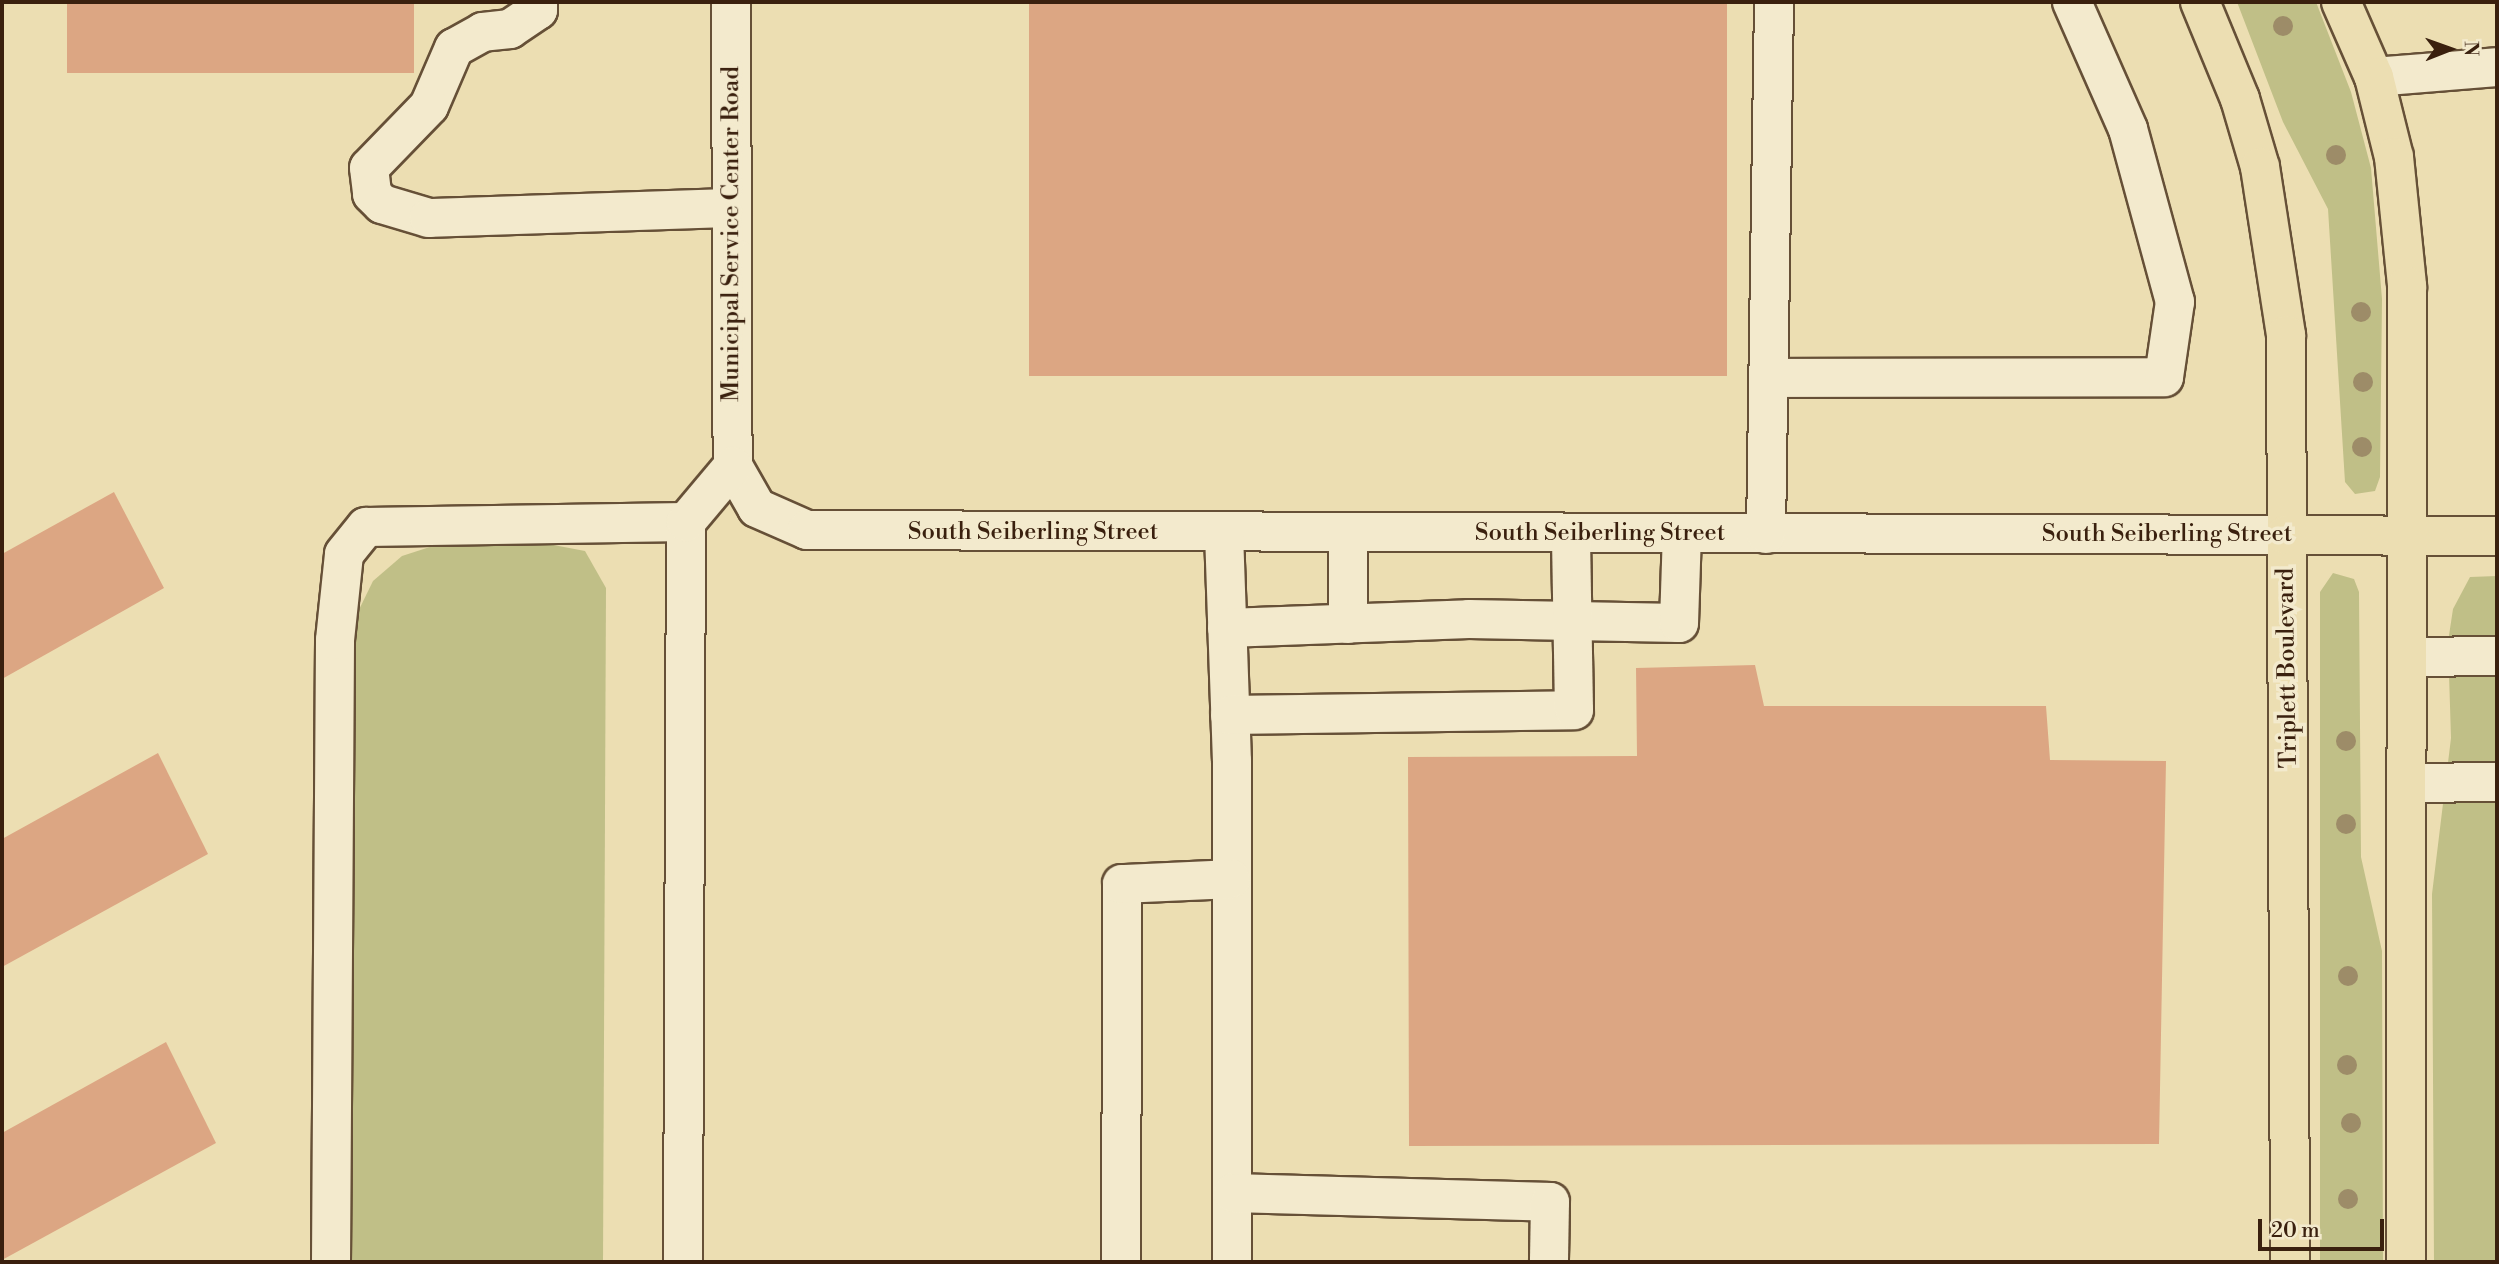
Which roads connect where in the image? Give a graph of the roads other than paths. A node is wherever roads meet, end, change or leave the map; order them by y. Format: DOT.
graph roads {
  1 [pos="538,2"];
  2 [pos="731,2"];
  3 [pos="1774,2"];
  4 [pos="2072,2"];
  5 [pos="2200,2"];
  6 [pos="2342,2"];
  7 [pos="2497,67"];
  8 [pos="2374,77"];
  9 [pos="732,208"];
  10 [pos="1768,378"];
  11 [pos="733,466"];
  12 [pos="685,522"];
  13 [pos="1224,533"];
  14 [pos="1348,533"];
  15 [pos="1571,534"];
  16 [pos="1682,534"];
  17 [pos="1766,534"];
  18 [pos="2286,535"];
  19 [pos="2407,536"];
  20 [pos="2497,536"];
  21 [pos="1571,620"];
  22 [pos="1348,624"];
  23 [pos="1227,628"];
  24 [pos="2497,656"];
  25 [pos="2407,657"];
  26 [pos="1230,715"];
  27 [pos="2497,782"];
  28 [pos="2407,783"];
  29 [pos="1231,879"];
  30 [pos="1233,1193"];
  31 [pos="331,1262"];
  32 [pos="683,1262"];
  33 [pos="1121,1262"];
  34 [pos="1233,1262"];
  35 [pos="1549,1262"];
  36 [pos="2290,1262"];
  37 [pos="2406,1262"];
  1 -- 9 [label="street"];
  2 -- 9 [label="street, Municipal Service Center Road"];
  3 -- 10 [label="street"];
  4 -- 10 [label="street"];
  5 -- 18 [label="main road, Triplett Boulevard"];
  6 -- 8 [label="main road"];
  7 -- 8 [label="street"];
  8 -- 19 [label="main road"];
  9 -- 11 [label="street, Municipal Service Center Road"];
  10 -- 17 [label="street"];
  11 -- 12 [label="street"];
  11 -- 13 [label="street, South Seiberling Street"];
  12 -- 31 [label="street"];
  12 -- 32 [label="street"];
  13 -- 14 [label="street, South Seiberling Street"];
  13 -- 23 [label="street"];
  14 -- 15 [label="street, South Seiberling Street"];
  14 -- 22 [label="street"];
  15 -- 16 [label="street, South Seiberling Street"];
  15 -- 21 [label="street"];
  16 -- 17 [label="street, South Seiberling Street"];
  16 -- 21 [label="street"];
  17 -- 18 [label="street, South Seiberling Street"];
  18 -- 19 [label="main road, South Seiberling Street"];
  18 -- 36 [label="main road, Triplett Boulevard"];
  19 -- 20 [label="main road, South Seiberling Street"];
  19 -- 25 [label="main road"];
  21 -- 22 [label="street"];
  21 -- 26 [label="street"];
  22 -- 23 [label="street"];
  23 -- 26 [label="street"];
  24 -- 25 [label="street"];
  25 -- 28 [label="main road"];
  26 -- 29 [label="street"];
  27 -- 28 [label="street"];
  28 -- 37 [label="main road"];
  29 -- 30 [label="street"];
  29 -- 33 [label="street"];
  30 -- 34 [label="street"];
  30 -- 35 [label="street"];
}
